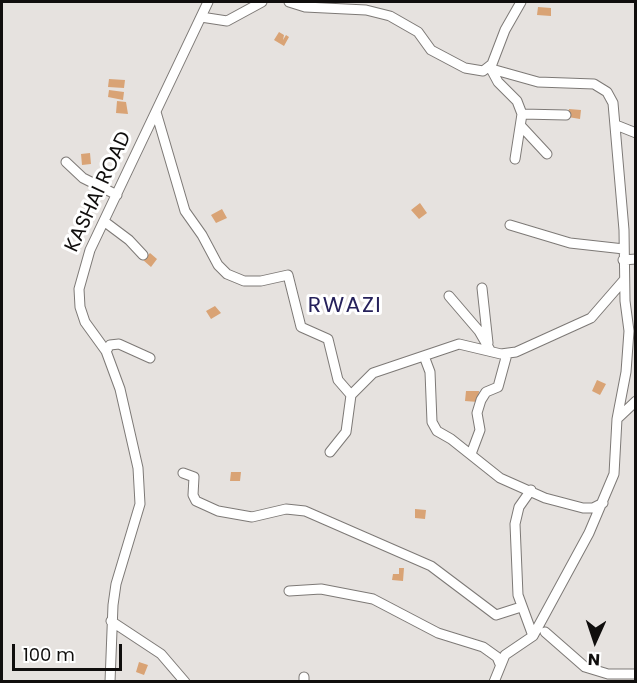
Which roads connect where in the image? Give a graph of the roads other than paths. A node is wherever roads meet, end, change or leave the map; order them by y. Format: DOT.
graph roads {
  1 [pos="208,2"];
  2 [pos="262,2"];
  3 [pos="289,2"];
  4 [pos="521,2"];
  5 [pos="201,17"];
  6 [pos="489,69"];
  7 [pos="156,112"];
  8 [pos="522,114"];
  9 [pos="566,116"];
  10 [pos="616,125"];
  11 [pos="521,126"];
  12 [pos="636,133"];
  13 [pos="548,154"];
  14 [pos="515,159"];
  15 [pos="66,162"];
  16 [pos="117,195"];
  17 [pos="105,222"];
  18 [pos="510,225"];
  19 [pos="624,249"];
  20 [pos="143,255"];
  21 [pos="636,259"];
  22 [pos="623,260"];
  23 [pos="624,280"];
  24 [pos="482,288"];
  25 [pos="449,296"];
  26 [pos="632,333"];
  27 [pos="489,347"];
  28 [pos="106,351"];
  29 [pos="507,354"];
  30 [pos="424,356"];
  31 [pos="150,358"];
  32 [pos="351,395"];
  33 [pos="636,401"];
  34 [pos="617,419"];
  35 [pos="330,452"];
  36 [pos="471,454"];
  37 [pos="183,473"];
  38 [pos="531,490"];
  39 [pos="603,503"];
  40 [pos="289,591"];
  41 [pos="520,607"];
  42 [pos="111,621"];
  43 [pos="545,632"];
  44 [pos="533,636"];
  45 [pos="500,664"];
  46 [pos="636,674"];
  47 [pos="110,681"];
  48 [pos="185,681"];
  49 [pos="494,681"];
  1 -- 5 [label="street, KASHAI ROAD"];
  2 -- 5 [label="street"];
  3 -- 6 [label="street"];
  4 -- 6 [label="street"];
  5 -- 7 [label="street, KASHAI ROAD"];
  6 -- 8 [label="street"];
  6 -- 10 [label="street"];
  7 -- 16 [label="street, KASHAI ROAD"];
  7 -- 32 [label="street"];
  8 -- 9 [label="street"];
  8 -- 11 [label="street"];
  10 -- 12 [label="street"];
  10 -- 19 [label="street"];
  11 -- 13 [label="street"];
  11 -- 14 [label="street"];
  15 -- 16 [label="street"];
  16 -- 17 [label="street, KASHAI ROAD"];
  17 -- 20 [label="street"];
  17 -- 28 [label="street, KASHAI ROAD"];
  18 -- 19 [label="street"];
  19 -- 22 [label="street"];
  21 -- 22 [label="street"];
  22 -- 23 [label="street"];
  23 -- 26 [label="street"];
  23 -- 29 [label="street"];
  24 -- 27 [label="street"];
  25 -- 27 [label="street"];
  26 -- 34 [label="street"];
  27 -- 29 [label="street"];
  27 -- 30 [label="street"];
  28 -- 31 [label="street"];
  28 -- 42 [label="street, KASHAI ROAD"];
  29 -- 36 [label="street"];
  30 -- 32 [label="street"];
  30 -- 36 [label="street"];
  32 -- 35 [label="street"];
  33 -- 34 [label="street"];
  34 -- 39 [label="street"];
  36 -- 38 [label="street"];
  37 -- 41 [label="street"];
  38 -- 39 [label="street"];
  38 -- 41 [label="street"];
  39 -- 44 [label="street"];
  40 -- 45 [label="street"];
  41 -- 44 [label="street"];
  42 -- 47 [label="street, KASHAI ROAD"];
  42 -- 48 [label="street"];
  43 -- 46 [label="street"];
  44 -- 45 [label="street"];
  45 -- 49 [label="street"];
}
